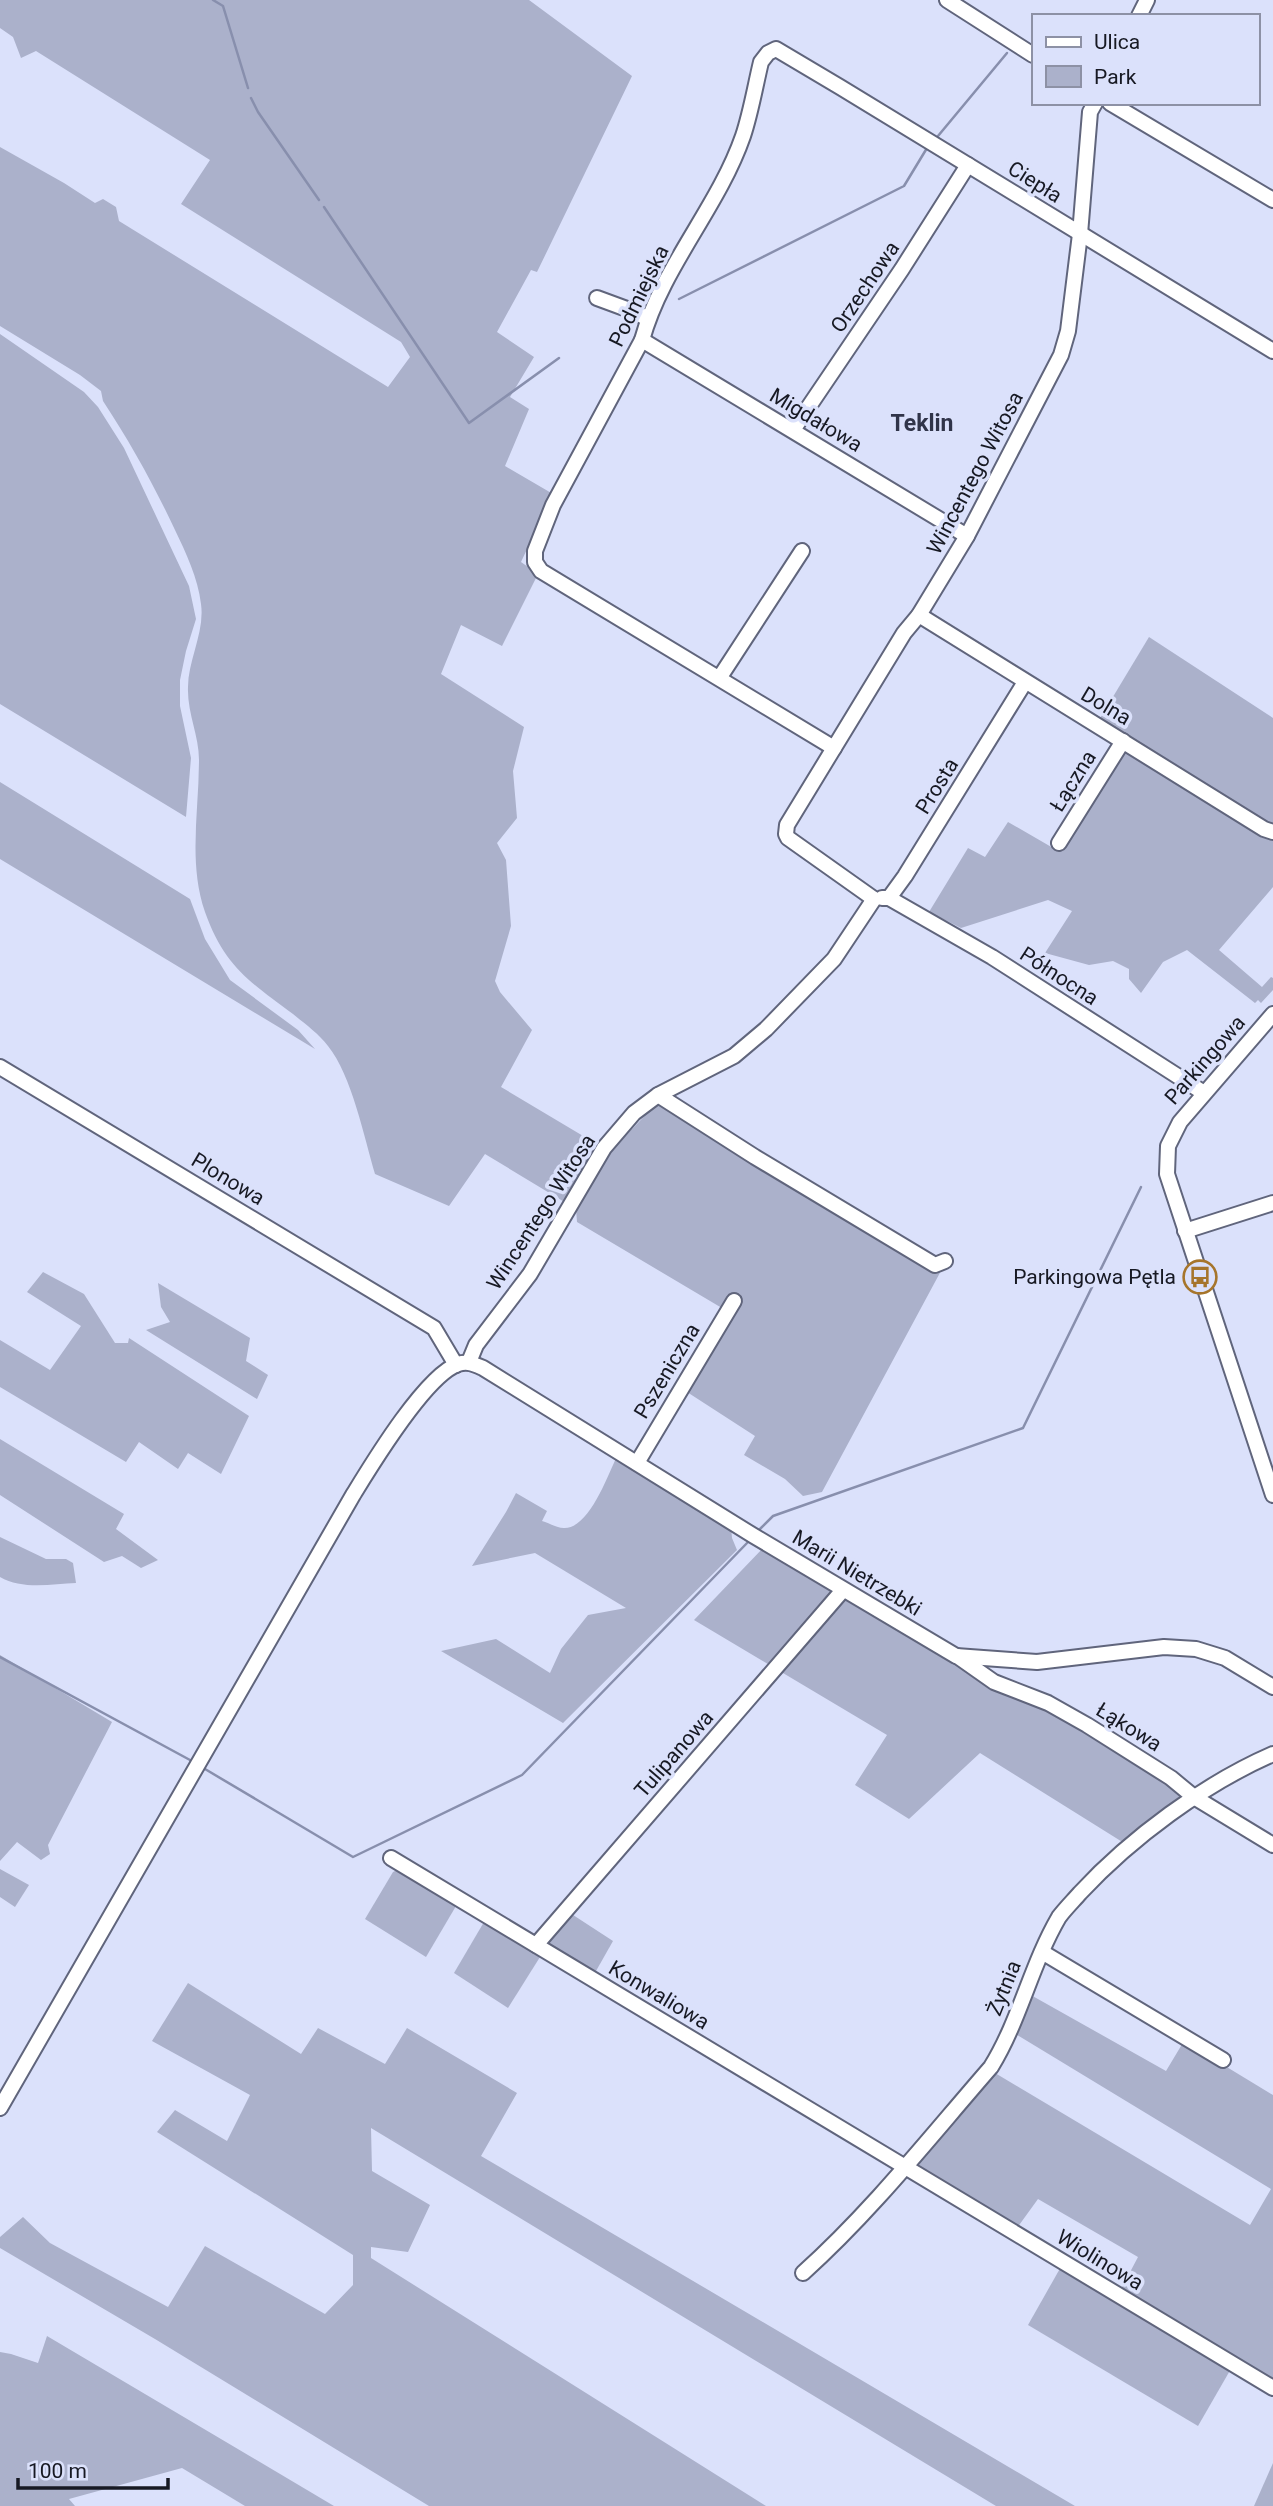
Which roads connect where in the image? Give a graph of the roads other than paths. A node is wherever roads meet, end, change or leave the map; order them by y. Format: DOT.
graph roads {
  1 [pos="947,0"];
  2 [pos="776,49"];
  3 [pos="1032,54"];
  4 [pos="1094,105"];
  5 [pos="1113,105"];
  6 [pos="968,165"];
  7 [pos="1273,200"];
  8 [pos="1080,234"];
  9 [pos="597,298"];
  10 [pos="648,319"];
  11 [pos="642,340"];
  12 [pos="1273,351"];
  13 [pos="793,430"];
  14 [pos="967,536"];
  15 [pos="802,551"];
  16 [pos="919,615"];
  17 [pos="720,677"];
  18 [pos="1026,682"];
  19 [pos="1123,741"];
  20 [pos="834,748"];
  21 [pos="1273,832"];
  22 [pos="1059,843"];
  23 [pos="890,898"];
  24 [pos="874,899"];
  25 [pos="1273,1014"];
  26 [pos="0,1067"];
  27 [pos="1204,1093"];
  28 [pos="658,1095"];
  29 [pos="1273,1203"];
  30 [pos="1185,1231"];
  31 [pos="945,1262"];
  32 [pos="734,1301"];
  33 [pos="462,1363"];
  34 [pos="637,1463"];
  35 [pos="1271,1486"];
  36 [pos="843,1590"];
  37 [pos="956,1656"];
  38 [pos="1273,1687"];
  39 [pos="1273,1754"];
  40 [pos="1194,1797"];
  41 [pos="1273,1845"];
  42 [pos="391,1858"];
  43 [pos="536,1945"];
  44 [pos="1042,1952"];
  45 [pos="1223,2060"];
  46 [pos="0,2108"];
  47 [pos="906,2167"];
  48 [pos="803,2273"];
  49 [pos="1273,2388"];
  1 -- 3 [label="street"];
  2 -- 6 [label="street, Ciepła"];
  2 -- 10 [label="street, Podmiejska"];
  4 -- 8 [label="street, Wincentego Witosa"];
  5 -- 7 [label="street"];
  6 -- 8 [label="street, Ciepła"];
  6 -- 13 [label="street, Orzechowa"];
  8 -- 12 [label="street, Ciepła"];
  8 -- 14 [label="street, Wincentego Witosa"];
  9 -- 10 [label="street"];
  10 -- 11 [label="street, Podmiejska"];
  11 -- 13 [label="street, Migdałowa"];
  11 -- 17 [label="street, Podmiejska"];
  13 -- 14 [label="street, Migdałowa"];
  14 -- 16 [label="street, Wincentego Witosa"];
  15 -- 17 [label="street"];
  16 -- 18 [label="street, Dolna"];
  16 -- 20 [label="street, Wincentego Witosa"];
  17 -- 20 [label="street"];
  18 -- 19 [label="street, Dolna"];
  18 -- 23 [label="street, Prosta"];
  19 -- 21 [label="street, Dolna"];
  19 -- 22 [label="street, Łączna"];
  20 -- 24 [label="street, Wincentego Witosa"];
  23 -- 24 [label="street"];
  23 -- 27 [label="street, Północna"];
  24 -- 28 [label="street, Wincentego Witosa"];
  25 -- 27 [label="street, Parkingowa"];
  26 -- 33 [label="street, Plonowa"];
  27 -- 30 [label="street, Parkingowa"];
  28 -- 31 [label="street"];
  28 -- 33 [label="street, Wincentego Witosa"];
  29 -- 30 [label="street"];
  30 -- 35 [label="street, Parkingowa"];
  32 -- 34 [label="street, Pszeniczna"];
  33 -- 34 [label="street, Marii Nietrzebki"];
  33 -- 46 [label="street"];
  34 -- 36 [label="street, Marii Nietrzebki"];
  36 -- 37 [label="street, Marii Nietrzebki"];
  36 -- 43 [label="street, Tulipanowa"];
  37 -- 38 [label="street, Marii Nietrzebki"];
  37 -- 40 [label="street, Łąkowa"];
  39 -- 40 [label="street, Żytnia"];
  40 -- 41 [label="street, Łąkowa"];
  40 -- 44 [label="street, Żytnia"];
  42 -- 43 [label="street, Konwaliowa"];
  43 -- 47 [label="street, Konwaliowa"];
  44 -- 45 [label="street"];
  44 -- 47 [label="street, Żytnia"];
  47 -- 48 [label="street, Żytnia"];
  47 -- 49 [label="street, Wiolinowa"];
}
